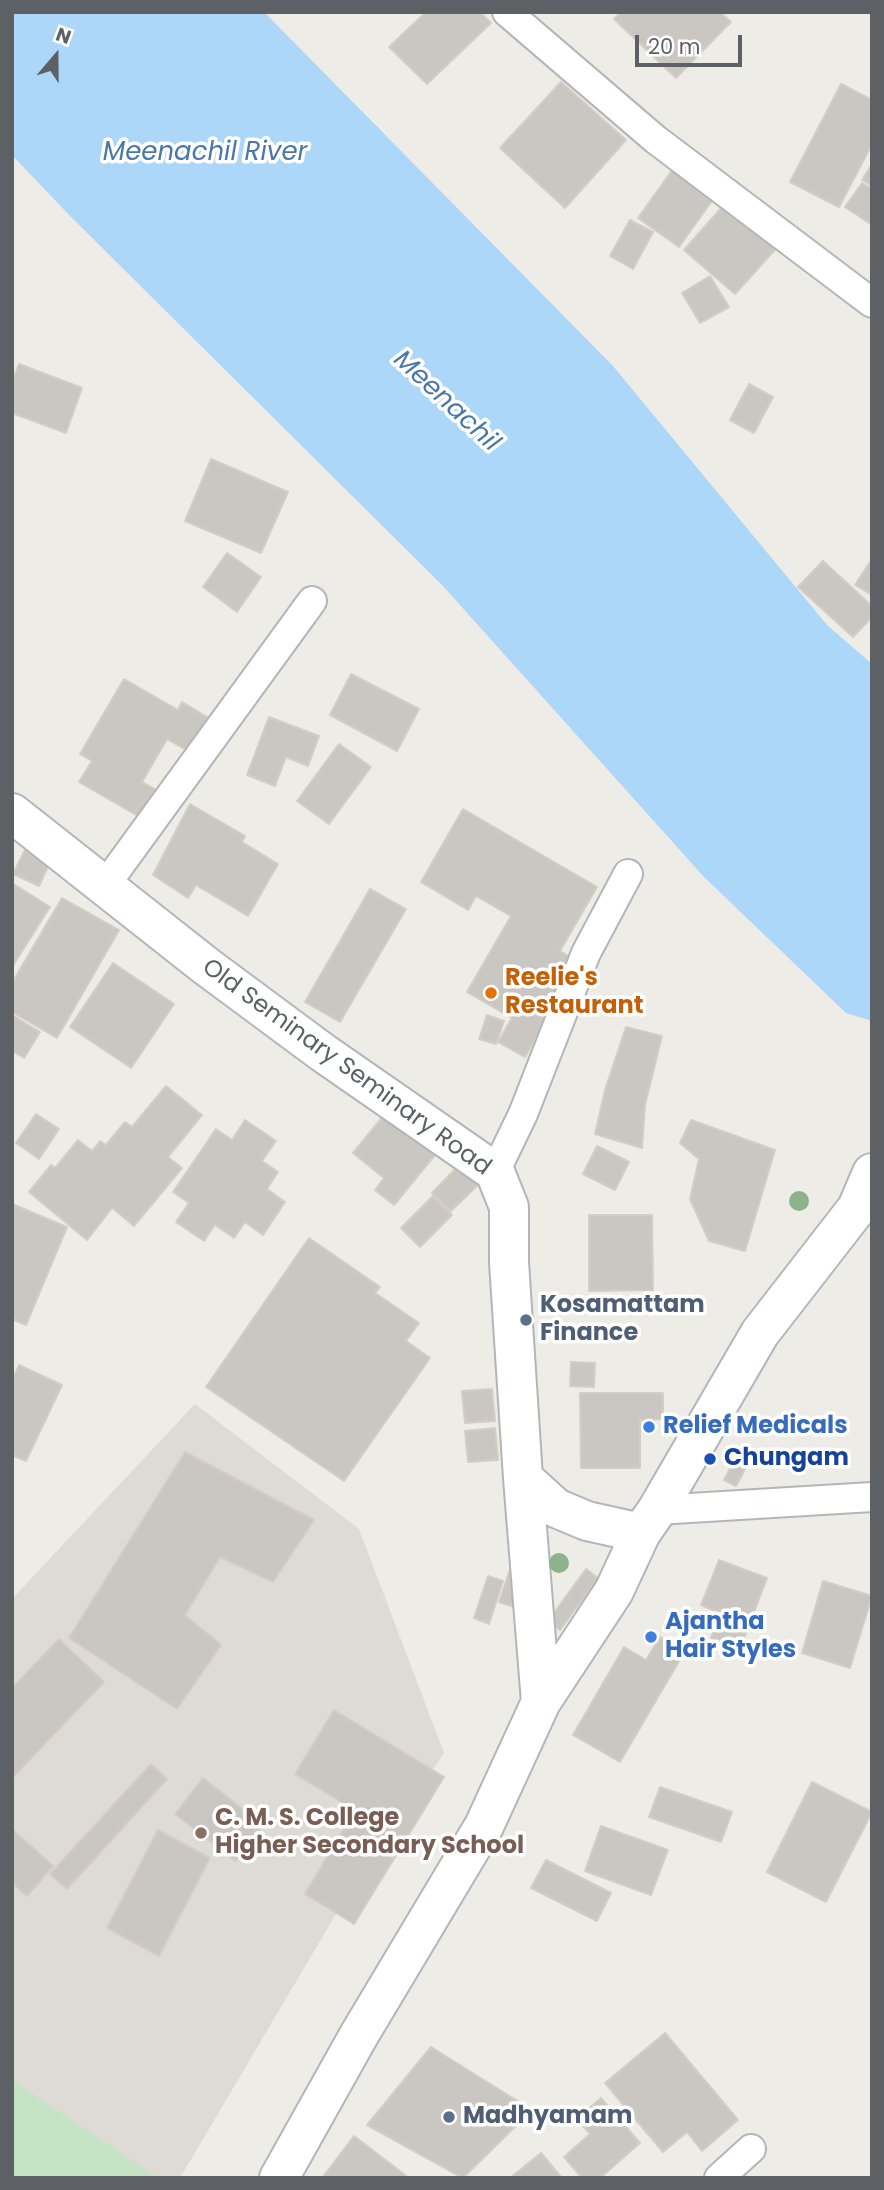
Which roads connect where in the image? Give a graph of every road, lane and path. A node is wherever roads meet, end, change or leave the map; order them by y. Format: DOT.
graph roads {
  1 [pos="507,12"];
  2 [pos="872,303"];
  3 [pos="312,601"];
  4 [pos="16,826"];
  5 [pos="628,874"];
  6 [pos="104,887"];
  7 [pos="495,1172"];
  8 [pos="872,1173"];
  9 [pos="523,1478"];
  10 [pos="872,1497"];
  11 [pos="649,1522"];
  12 [pos="541,1702"];
  13 [pos="751,2149"];
  14 [pos="279,2178"];
  15 [pos="719,2178"];
  1 -- 2 [label="street"];
  3 -- 6 [label="street"];
  4 -- 6 [label="main road, Old Seminary Seminary Road"];
  5 -- 7 [label="street"];
  6 -- 7 [label="main road, Old Seminary Seminary Road"];
  7 -- 9 [label="main road, Old Seminary Seminary Road"];
  8 -- 11 [label="main road"];
  9 -- 11 [label="main road"];
  9 -- 12 [label="main road, Old Seminary Seminary Road"];
  10 -- 11 [label="street"];
  11 -- 12 [label="main road"];
  12 -- 14 [label="main road"];
  13 -- 15 [label="street"];
}
